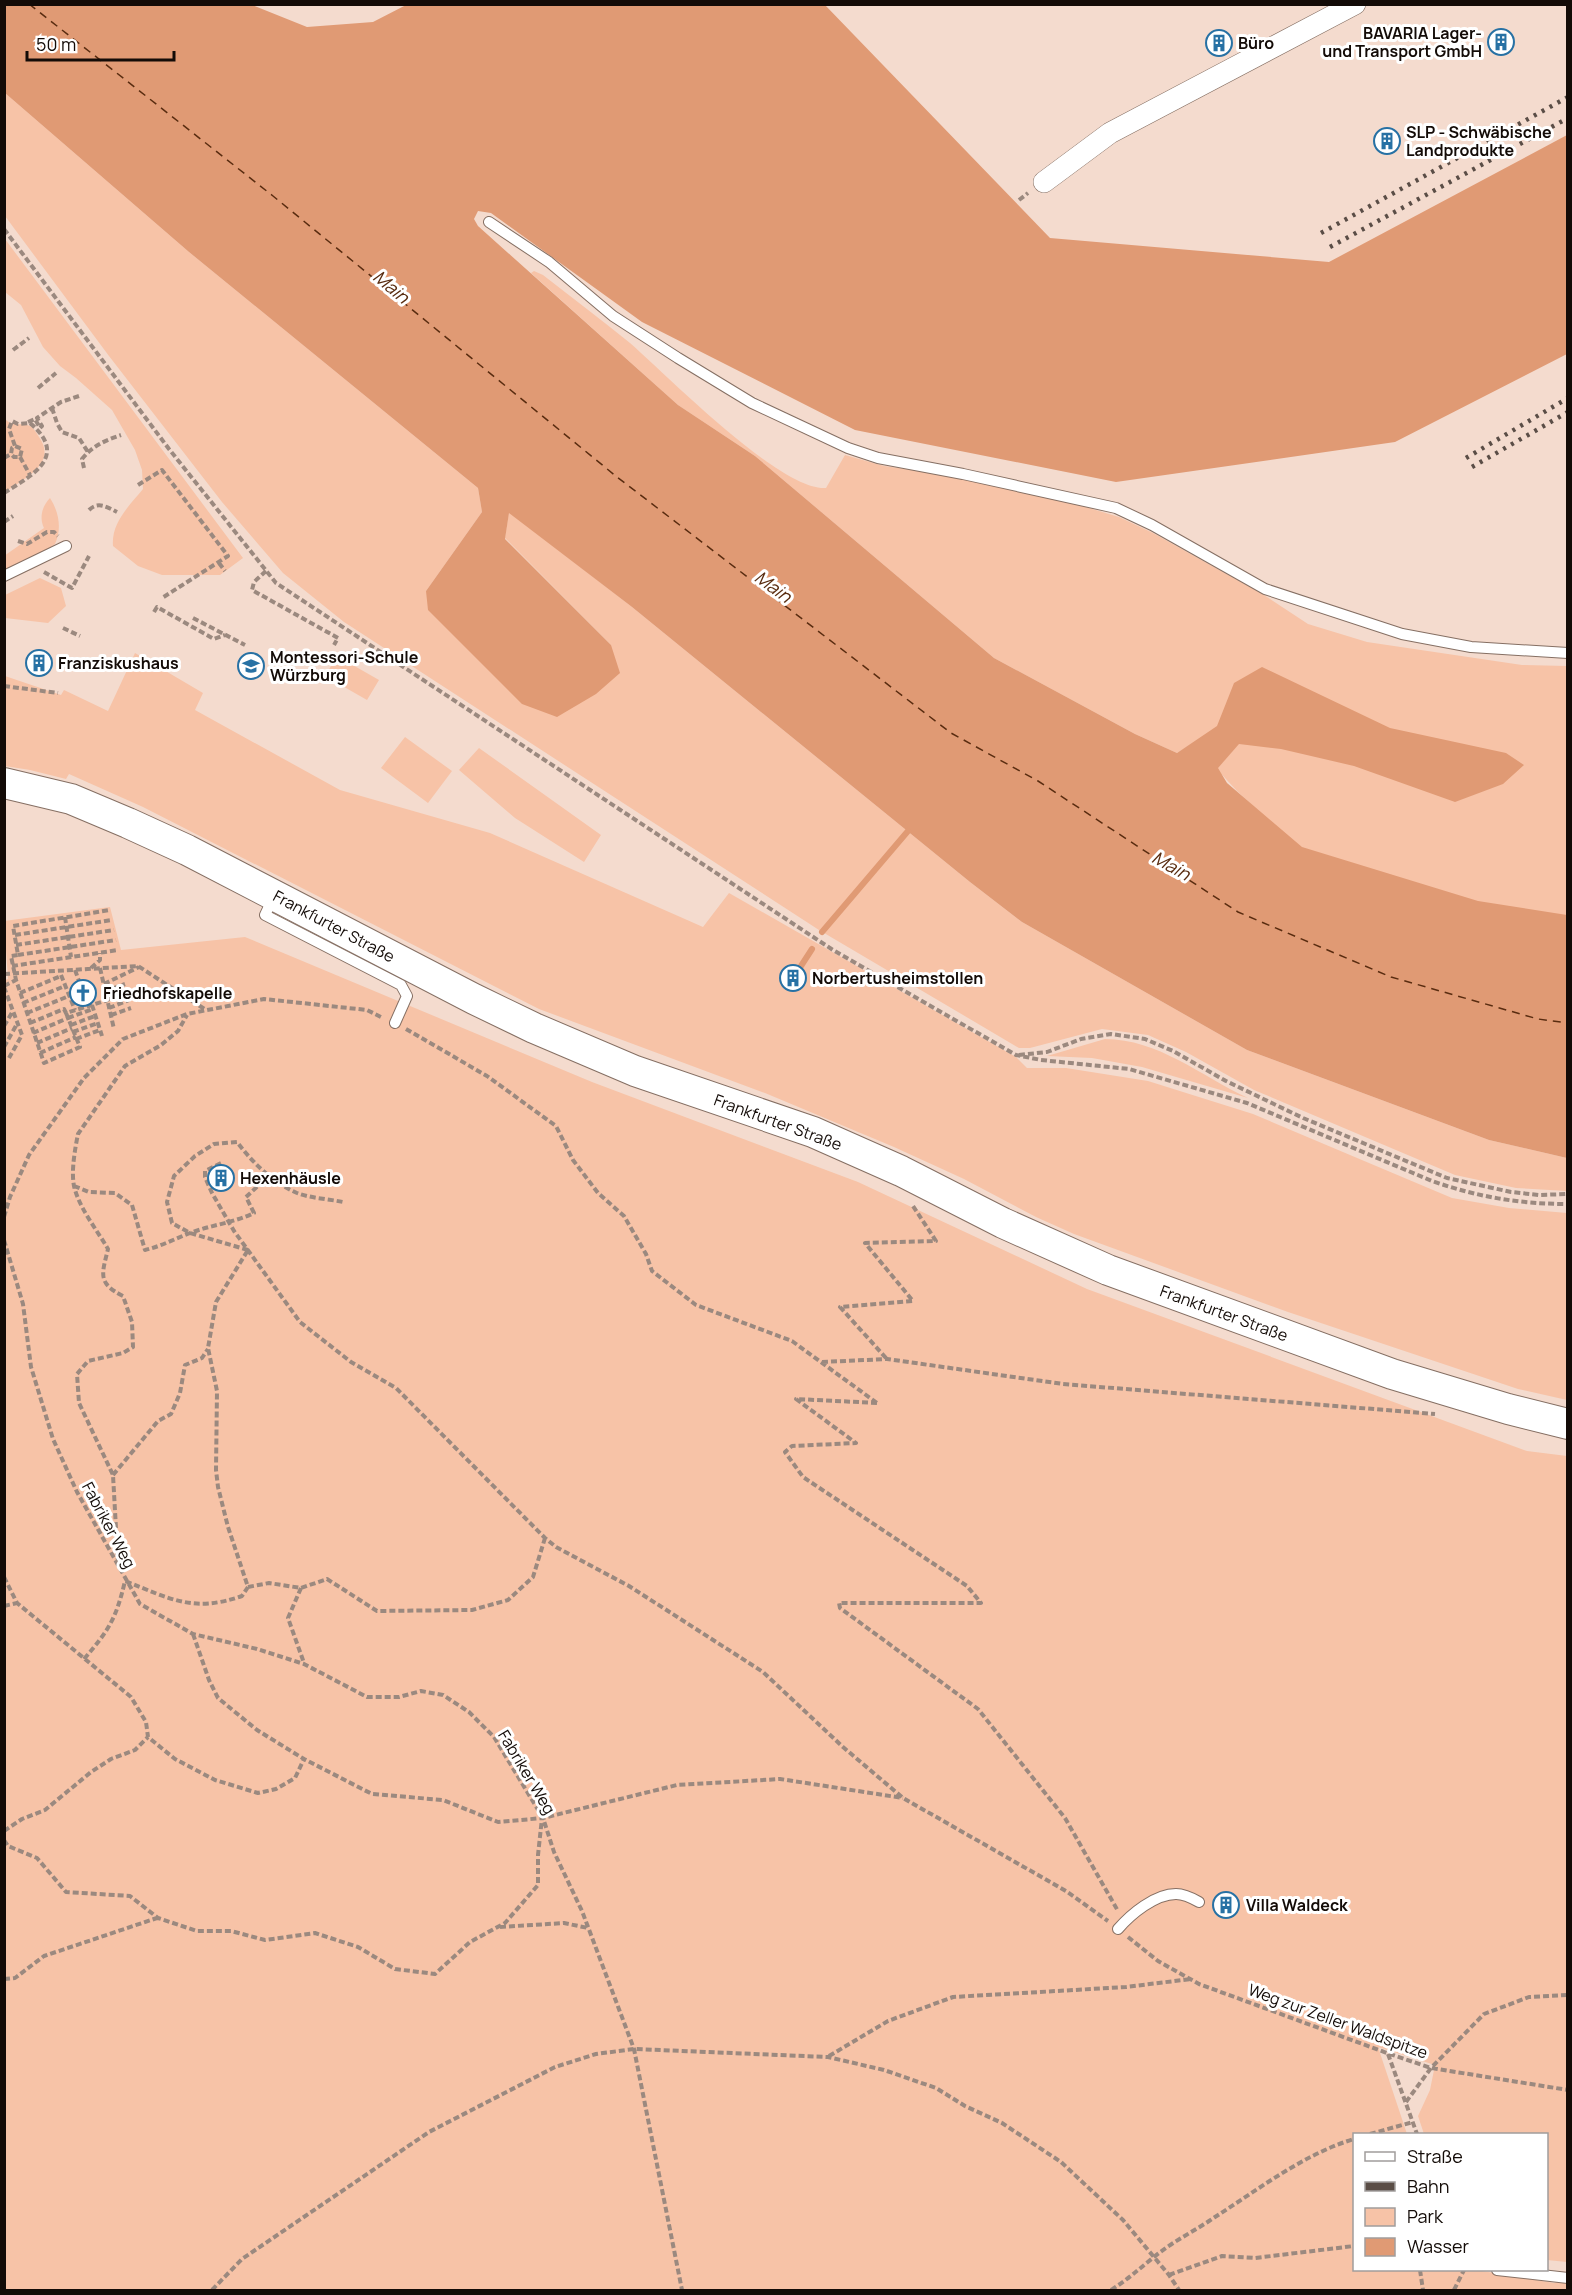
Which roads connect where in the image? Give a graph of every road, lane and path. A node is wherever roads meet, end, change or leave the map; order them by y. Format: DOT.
graph roads {
  1 [pos="1354,4"];
  2 [pos="1044,182"];
  3 [pos="489,222"];
  4 [pos="4,229"];
  5 [pos="29,338"];
  6 [pos="13,350"];
  7 [pos="56,373"];
  8 [pos="38,388"];
  9 [pos="79,396"];
  10 [pos="52,408"];
  11 [pos="28,422"];
  12 [pos="121,435"];
  13 [pos="15,446"];
  14 [pos="88,452"];
  15 [pos="11,454"];
  16 [pos="20,457"];
  17 [pos="4,458"];
  18 [pos="84,468"];
  19 [pos="30,475"];
  20 [pos="138,484"];
  21 [pos="4,493"];
  22 [pos="89,510"];
  23 [pos="117,512"];
  24 [pos="4,515"];
  25 [pos="13,516"];
  26 [pos="6,521"];
  27 [pos="41,535"];
  28 [pos="18,541"];
  29 [pos="66,546"];
  30 [pos="89,556"];
  31 [pos="219,563"];
  32 [pos="43,571"];
  33 [pos="225,571"];
  34 [pos="266,571"];
  35 [pos="4,576"];
  36 [pos="162,598"];
  37 [pos="154,612"];
  38 [pos="193,618"];
  39 [pos="63,628"];
  40 [pos="225,635"];
  41 [pos="80,636"];
  42 [pos="245,645"];
  43 [pos="334,645"];
  44 [pos="1568,653"];
  45 [pos="4,686"];
  46 [pos="58,693"];
  47 [pos="4,783"];
  48 [pos="274,895"];
  49 [pos="110,910"];
  50 [pos="65,917"];
  51 [pos="112,920"];
  52 [pos="67,927"];
  53 [pos="114,930"];
  54 [pos="15,935"];
  55 [pos="69,937"];
  56 [pos="116,940"];
  57 [pos="16,945"];
  58 [pos="70,947"];
  59 [pos="118,950"];
  60 [pos="100,953"];
  61 [pos="18,955"];
  62 [pos="72,957"];
  63 [pos="12,966"];
  64 [pos="140,967"];
  65 [pos="100,968"];
  66 [pos="91,969"];
  67 [pos="75,970"];
  68 [pos="4,974"];
  69 [pos="14,974"];
  70 [pos="60,974"];
  71 [pos="15,980"];
  72 [pos="79,981"];
  73 [pos="104,984"];
  74 [pos="125,984"];
  75 [pos="65,986"];
  76 [pos="4,987"];
  77 [pos="105,992"];
  78 [pos="127,992"];
  79 [pos="20,993"];
  80 [pos="69,996"];
  81 [pos="8,999"];
  82 [pos="107,1000"];
  83 [pos="129,1000"];
  84 [pos="23,1003"];
  85 [pos="4,1006"];
  86 [pos="93,1007"];
  87 [pos="109,1008"];
  88 [pos="131,1008"];
  89 [pos="75,1010"];
  90 [pos="207,1010"];
  91 [pos="13,1011"];
  92 [pos="27,1013"];
  93 [pos="187,1014"];
  94 [pos="67,1016"];
  95 [pos="95,1016"];
  96 [pos="111,1016"];
  97 [pos="17,1023"];
  98 [pos="30,1023"];
  99 [pos="98,1023"];
  100 [pos="395,1023"];
  101 [pos="4,1026"];
  102 [pos="72,1028"];
  103 [pos="114,1029"];
  104 [pos="100,1030"];
  105 [pos="33,1033"];
  106 [pos="102,1036"];
  107 [pos="76,1038"];
  108 [pos="37,1043"];
  109 [pos="4,1047"];
  110 [pos="40,1053"];
  111 [pos="1016,1055"];
  112 [pos="9,1058"];
  113 [pos="221,1163"];
  114 [pos="276,1182"];
  115 [pos="74,1185"];
  116 [pos="1568,1194"];
  117 [pos="10,1197"];
  118 [pos="4,1202"];
  119 [pos="343,1202"];
  120 [pos="911,1203"];
  121 [pos="1568,1204"];
  122 [pos="4,1217"];
  123 [pos="230,1222"];
  124 [pos="190,1233"];
  125 [pos="4,1240"];
  126 [pos="248,1251"];
  127 [pos="208,1348"];
  128 [pos="887,1359"];
  129 [pos="821,1362"];
  130 [pos="1442,1414"];
  131 [pos="1568,1424"];
  132 [pos="113,1475"];
  133 [pos="545,1538"];
  134 [pos="118,1568"];
  135 [pos="4,1577"];
  136 [pos="125,1581"];
  137 [pos="248,1587"];
  138 [pos="301,1588"];
  139 [pos="17,1603"];
  140 [pos="4,1606"];
  141 [pos="193,1634"];
  142 [pos="84,1659"];
  143 [pos="304,1664"];
  144 [pos="147,1737"];
  145 [pos="304,1758"];
  146 [pos="903,1798"];
  147 [pos="543,1818"];
  148 [pos="4,1831"];
  149 [pos="4,1840"];
  150 [pos="1199,1902"];
  151 [pos="158,1917"];
  152 [pos="1121,1925"];
  153 [pos="498,1927"];
  154 [pos="588,1928"];
  155 [pos="4,1979"];
  156 [pos="1191,1979"];
  157 [pos="1568,1995"];
  158 [pos="634,2049"];
  159 [pos="1387,2053"];
  160 [pos="828,2057"];
  161 [pos="1431,2068"];
  162 [pos="1568,2090"];
  163 [pos="1406,2102"];
  164 [pos="1413,2122"];
  165 [pos="1374,2133"];
  166 [pos="1417,2133"];
  167 [pos="1353,2139"];
  168 [pos="1353,2246"];
  169 [pos="1154,2257"];
  170 [pos="1420,2271"];
  171 [pos="1464,2271"];
  172 [pos="1506,2271"];
  173 [pos="1169,2275"];
  174 [pos="1568,2278"];
  175 [pos="212,2290"];
  176 [pos="682,2290"];
  177 [pos="1111,2290"];
  178 [pos="1179,2290"];
  179 [pos="1423,2290"];
  180 [pos="1454,2290"];
  1 -- 2 [label="street"];
  3 -- 44 [label="lane"];
  4 -- 34 [label="path"];
  5 -- 6 [label="path"];
  7 -- 8 [label="path"];
  9 -- 10 [label="path"];
  10 -- 11 [label="path"];
  10 -- 14 [label="path"];
  11 -- 13 [label="path"];
  11 -- 19 [label="path"];
  12 -- 14 [label="path"];
  13 -- 15 [label="path"];
  13 -- 16 [label="path"];
  14 -- 18 [label="path"];
  15 -- 16 [label="path"];
  15 -- 17 [label="path"];
  16 -- 19 [label="path"];
  19 -- 21 [label="path"];
  20 -- 31 [label="path"];
  22 -- 23 [label="path"];
  24 -- 26 [label="path"];
  25 -- 26 [label="path"];
  27 -- 28 [label="path"];
  29 -- 35 [label="lane"];
  30 -- 32 [label="path"];
  31 -- 33 [label="path"];
  31 -- 36 [label="path"];
  34 -- 43 [label="path"];
  34 -- 111 [label="path"];
  37 -- 40 [label="path"];
  38 -- 40 [label="path"];
  39 -- 41 [label="path"];
  40 -- 42 [label="path"];
  45 -- 46 [label="path"];
  47 -- 48 [label="main road, Frankfurter Straße"];
  48 -- 100 [label="lane"];
  48 -- 131 [label="main road, Frankfurter Straße"];
  49 -- 50 [label="path"];
  50 -- 52 [label="path"];
  50 -- 54 [label="path"];
  51 -- 52 [label="path"];
  52 -- 54 [label="path"];
  52 -- 55 [label="path"];
  53 -- 55 [label="path"];
  54 -- 57 [label="path"];
  55 -- 57 [label="path"];
  55 -- 58 [label="path"];
  56 -- 58 [label="path"];
  57 -- 61 [label="path"];
  58 -- 61 [label="path"];
  58 -- 62 [label="path"];
  59 -- 60 [label="path"];
  60 -- 62 [label="path"];
  60 -- 66 [label="path"];
  61 -- 63 [label="path"];
  62 -- 63 [label="path"];
  63 -- 69 [label="path"];
  64 -- 65 [label="path"];
  64 -- 73 [label="path"];
  64 -- 90 [label="path"];
  65 -- 66 [label="path"];
  65 -- 73 [label="path"];
  66 -- 67 [label="path"];
  67 -- 70 [label="path"];
  67 -- 72 [label="path"];
  68 -- 69 [label="path"];
  69 -- 70 [label="path"];
  69 -- 71 [label="path"];
  70 -- 75 [label="path"];
  70 -- 79 [label="path"];
  71 -- 76 [label="path"];
  71 -- 79 [label="path"];
  73 -- 77 [label="path"];
  74 -- 77 [label="path"];
  75 -- 80 [label="path"];
  75 -- 84 [label="path"];
  76 -- 81 [label="path"];
  77 -- 82 [label="path"];
  78 -- 82 [label="path"];
  79 -- 84 [label="path"];
  80 -- 89 [label="path"];
  80 -- 92 [label="path"];
  81 -- 85 [label="path"];
  81 -- 91 [label="path"];
  82 -- 86 [label="path"];
  82 -- 87 [label="path"];
  83 -- 87 [label="path"];
  84 -- 92 [label="path"];
  86 -- 89 [label="path"];
  86 -- 94 [label="path"];
  86 -- 95 [label="path"];
  87 -- 96 [label="path"];
  88 -- 96 [label="path"];
  89 -- 94 [label="path"];
  90 -- 93 [label="path"];
  90 -- 100 [label="path"];
  91 -- 97 [label="path"];
  91 -- 101 [label="path"];
  92 -- 98 [label="path"];
  93 -- 115 [label="path"];
  93 -- 117 [label="path"];
  94 -- 98 [label="path"];
  94 -- 102 [label="path"];
  94 -- 105 [label="path"];
  95 -- 99 [label="path"];
  95 -- 102 [label="path"];
  96 -- 103 [label="path"];
  97 -- 109 [label="path"];
  97 -- 112 [label="path"];
  98 -- 105 [label="path"];
  99 -- 102 [label="path"];
  99 -- 104 [label="path"];
  100 -- 129 [label="path"];
  102 -- 107 [label="path"];
  102 -- 108 [label="path"];
  104 -- 106 [label="path"];
  104 -- 107 [label="path"];
  105 -- 108 [label="path"];
  107 -- 110 [label="path"];
  107 -- 110 [label="path"];
  108 -- 110 [label="path"];
  111 -- 116 [label="path"];
  111 -- 121 [label="path"];
  113 -- 123 [label="path"];
  114 -- 119 [label="path"];
  114 -- 123 [label="path"];
  114 -- 124 [label="path"];
  115 -- 124 [label="path"];
  115 -- 132 [label="path"];
  117 -- 118 [label="path"];
  117 -- 122 [label="path"];
  120 -- 128 [label="path"];
  123 -- 124 [label="path"];
  123 -- 126 [label="path"];
  124 -- 126 [label="path"];
  125 -- 134 [label="path, Fabriker Weg"];
  126 -- 127 [label="path"];
  126 -- 133 [label="path"];
  127 -- 132 [label="path"];
  127 -- 137 [label="path"];
  128 -- 129 [label="path"];
  128 -- 130 [label="path"];
  129 -- 152 [label="path"];
  132 -- 134 [label="path"];
  133 -- 138 [label="path"];
  133 -- 146 [label="path"];
  134 -- 136 [label="path, Fabriker Weg"];
  135 -- 139 [label="path"];
  136 -- 137 [label="path"];
  136 -- 141 [label="path, Fabriker Weg"];
  136 -- 142 [label="path"];
  137 -- 138 [label="path"];
  138 -- 143 [label="path"];
  139 -- 140 [label="path"];
  139 -- 142 [label="path"];
  141 -- 143 [label="path, Fabriker Weg"];
  141 -- 145 [label="path"];
  142 -- 144 [label="path"];
  143 -- 147 [label="path, Fabriker Weg"];
  144 -- 145 [label="path"];
  144 -- 148 [label="path"];
  145 -- 147 [label="path"];
  146 -- 147 [label="path"];
  146 -- 152 [label="path, Weg zur Zeller Waldspitze"];
  147 -- 153 [label="path"];
  147 -- 154 [label="path, Fabriker Weg"];
  149 -- 151 [label="path"];
  150 -- 152 [label="lane"];
  151 -- 153 [label="path"];
  151 -- 155 [label="path"];
  152 -- 156 [label="path, Weg zur Zeller Waldspitze"];
  153 -- 154 [label="path"];
  154 -- 158 [label="path, Fabriker Weg"];
  156 -- 159 [label="path, Weg zur Zeller Waldspitze"];
  156 -- 160 [label="path"];
  157 -- 161 [label="path"];
  158 -- 160 [label="path"];
  158 -- 175 [label="path"];
  158 -- 176 [label="path, Fabriker Weg"];
  159 -- 161 [label="path, Weg zur Zeller Waldspitze"];
  159 -- 163 [label="path"];
  160 -- 169 [label="path"];
  161 -- 162 [label="path, Weg zur Zeller Waldspitze"];
  161 -- 163 [label="path"];
  163 -- 164 [label="path"];
  164 -- 165 [label="path"];
  164 -- 166 [label="path"];
  167 -- 169 [label="path"];
  168 -- 173 [label="path"];
  169 -- 173 [label="path"];
  169 -- 177 [label="path"];
  170 -- 179 [label="path"];
  171 -- 180 [label="path"];
  172 -- 174 [label="lane"];
  173 -- 178 [label="path"];
}
